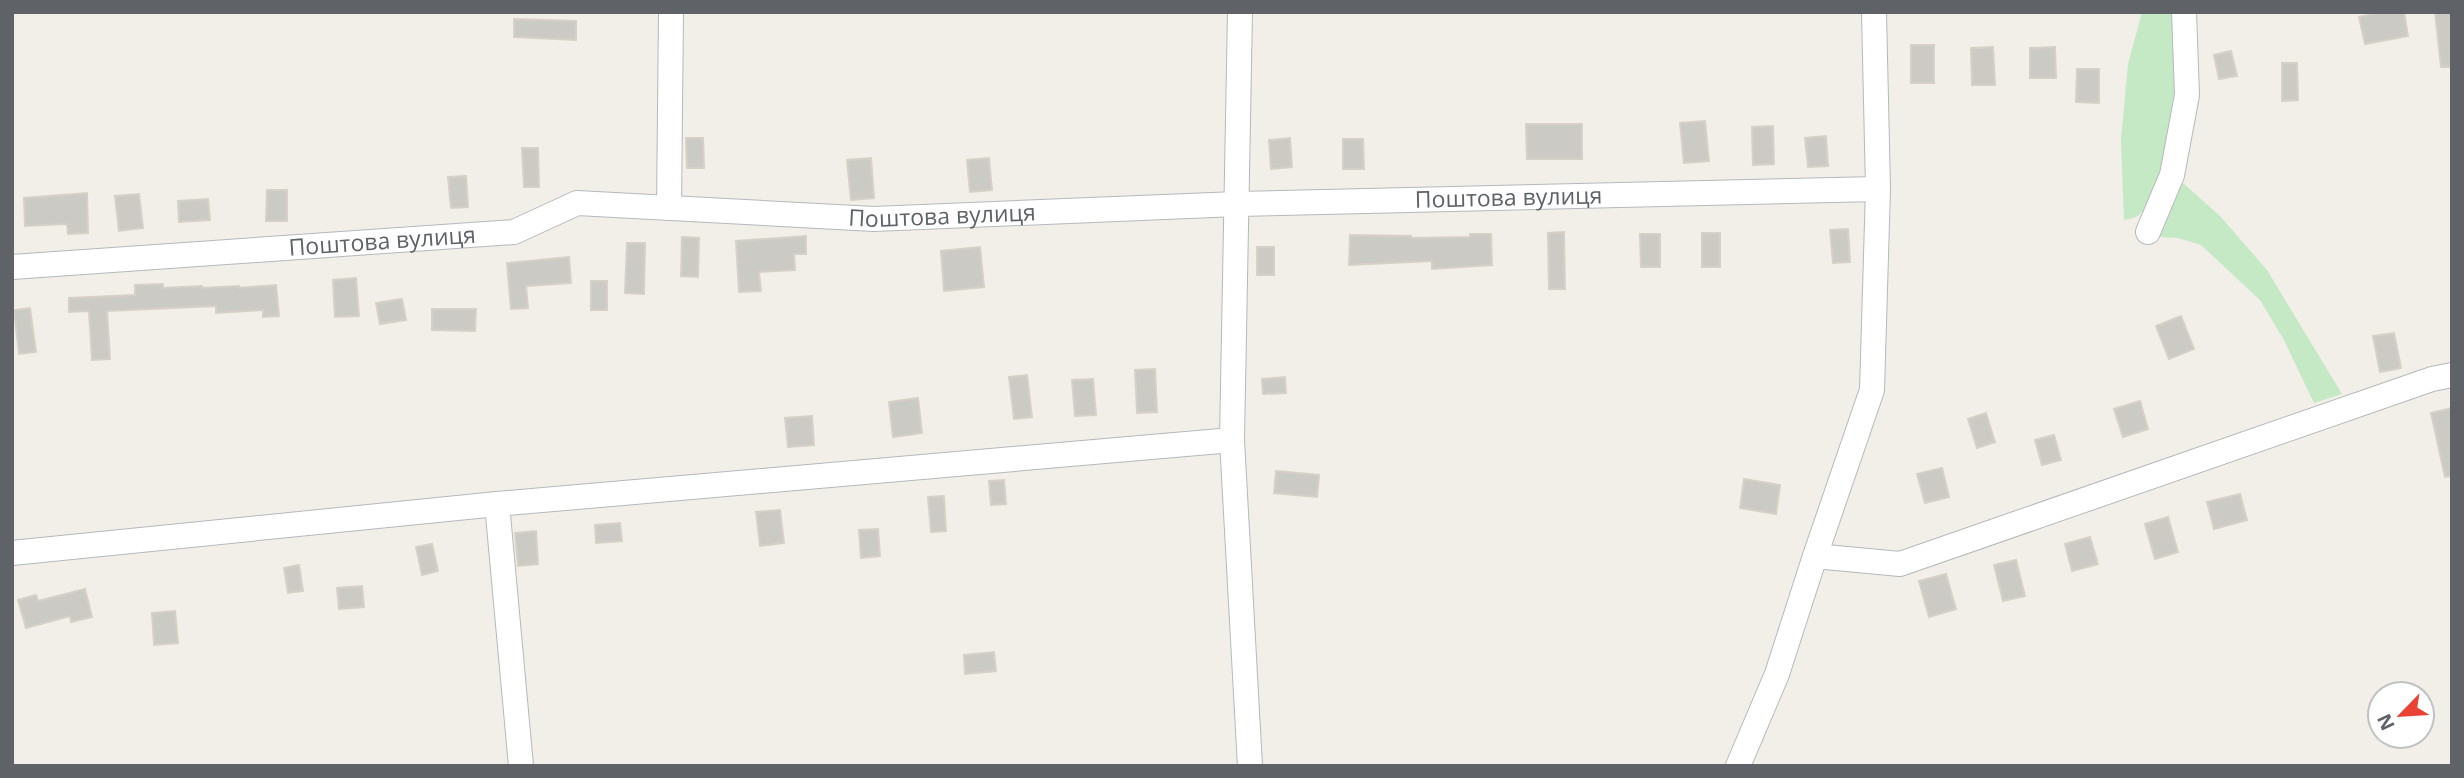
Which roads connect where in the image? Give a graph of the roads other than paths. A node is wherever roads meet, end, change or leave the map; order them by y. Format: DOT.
graph roads {
  1 [pos="671,12"];
  2 [pos="1240,12"];
  3 [pos="1874,12"];
  4 [pos="2184,12"];
  5 [pos="1878,189"];
  6 [pos="1237,204"];
  7 [pos="669,208"];
  8 [pos="2148,232"];
  9 [pos="12,267"];
  10 [pos="2452,375"];
  11 [pos="1232,440"];
  12 [pos="497,505"];
  13 [pos="12,553"];
  14 [pos="1815,556"];
  15 [pos="522,766"];
  16 [pos="1250,766"];
  17 [pos="1738,766"];
  1 -- 7 [label="street"];
  2 -- 6 [label="street"];
  3 -- 5 [label="street"];
  4 -- 8 [label="street"];
  5 -- 6 [label="street, Поштова вулиця"];
  5 -- 14 [label="street"];
  6 -- 7 [label="street, Поштова вулиця"];
  6 -- 11 [label="street"];
  7 -- 9 [label="street, Поштова вулиця"];
  10 -- 14 [label="street"];
  11 -- 12 [label="street"];
  11 -- 16 [label="street"];
  12 -- 13 [label="street"];
  12 -- 15 [label="street"];
  14 -- 17 [label="street"];
}
